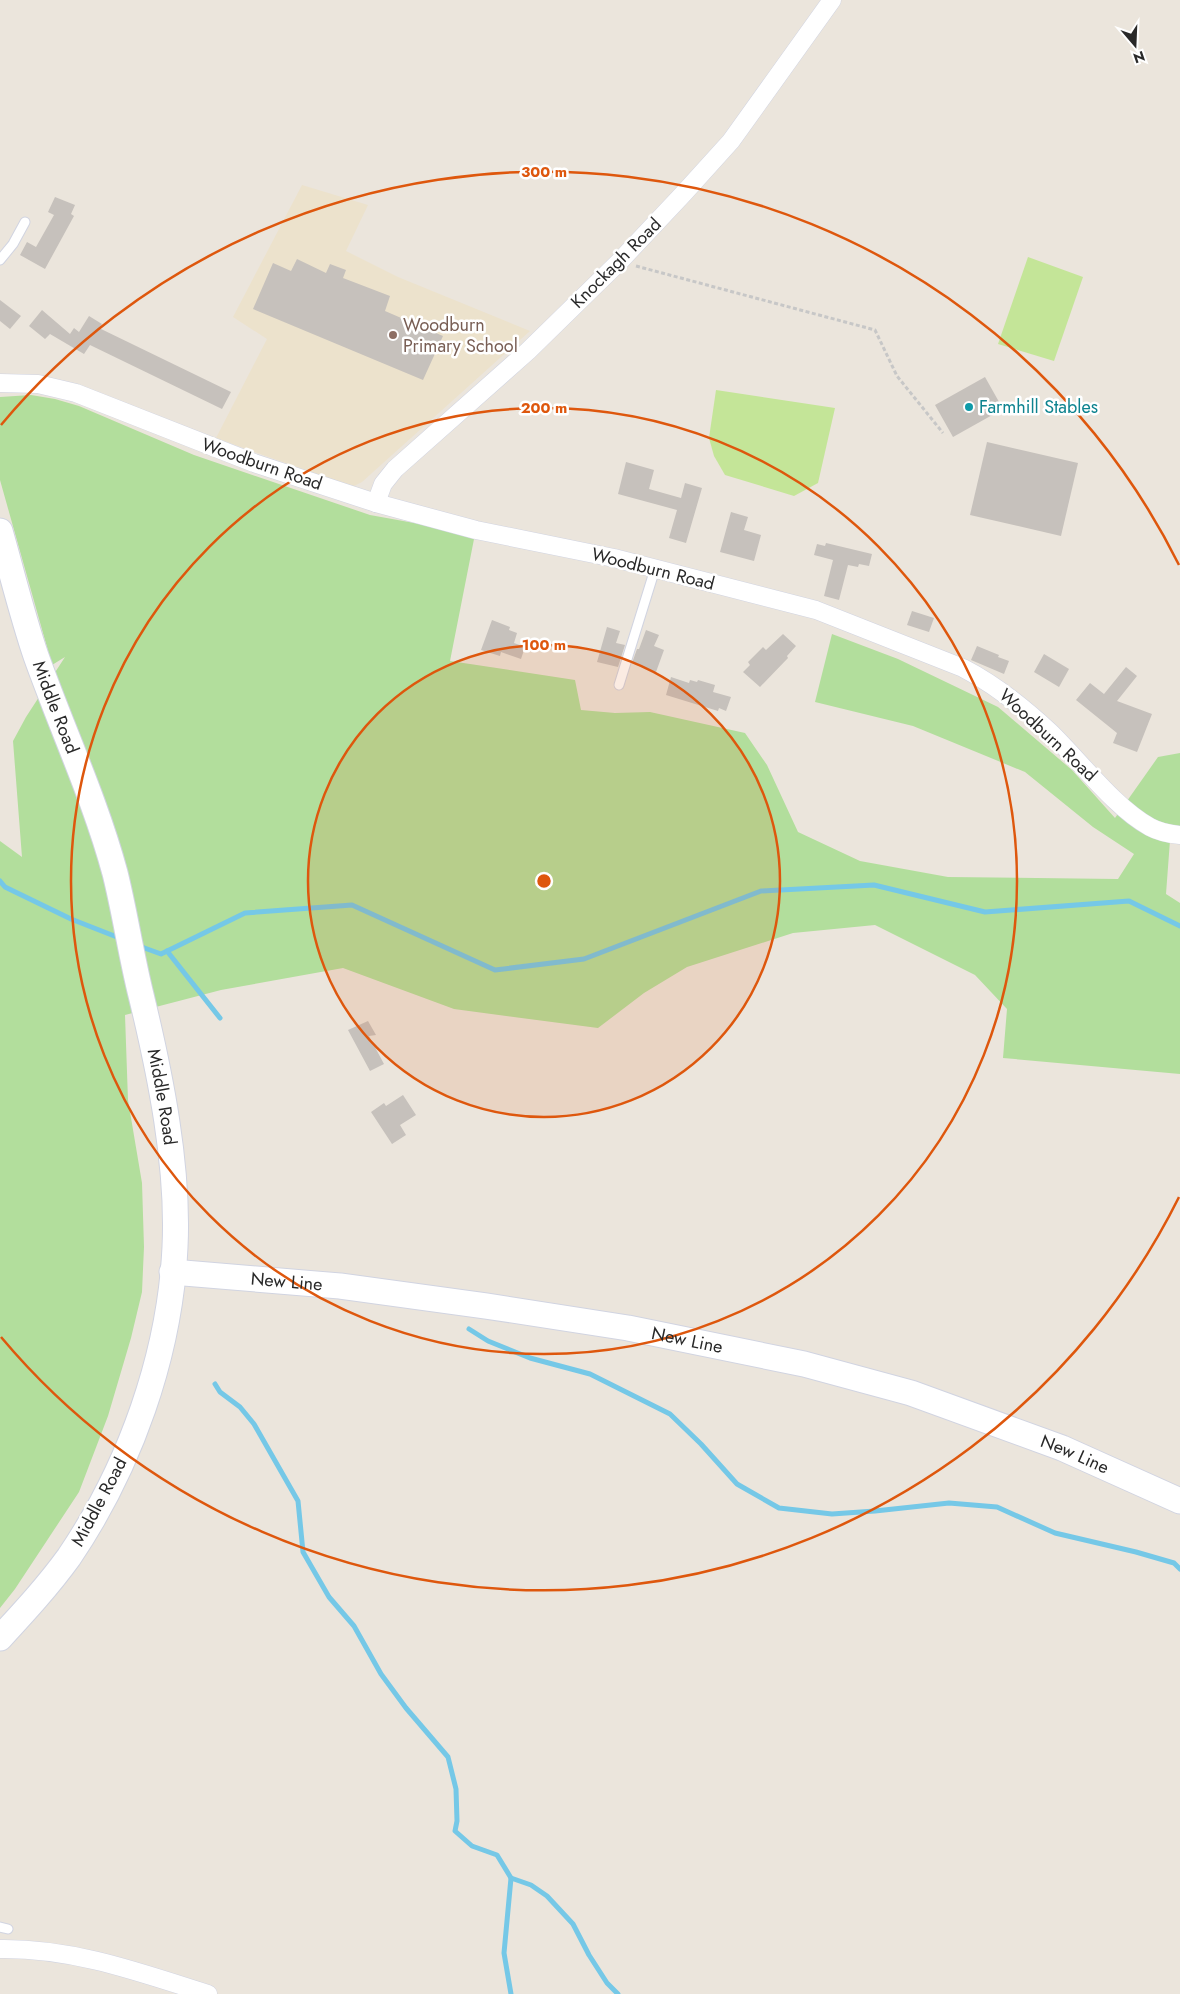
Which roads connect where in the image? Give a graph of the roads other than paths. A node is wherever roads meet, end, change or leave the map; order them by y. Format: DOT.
graph roads {
  1 [pos="832,0"];
  2 [pos="25,222"];
  3 [pos="0,260"];
  4 [pos="0,383"];
  5 [pos="376,503"];
  6 [pos="0,531"];
  7 [pos="655,569"];
  8 [pos="619,685"];
  9 [pos="1180,835"];
  10 [pos="172,1272"];
  11 [pos="1180,1501"];
  12 [pos="0,1638"];
  13 [pos="0,1949"];
  14 [pos="208,1994"];
  1 -- 5 [label="street, Knockagh Road"];
  2 -- 3 [label="lane"];
  4 -- 5 [label="street, Woodburn Road"];
  5 -- 7 [label="street, Woodburn Road"];
  6 -- 10 [label="main road, Middle Road"];
  7 -- 8 [label="lane"];
  7 -- 9 [label="street, Woodburn Road"];
  10 -- 11 [label="main road, New Line"];
  10 -- 12 [label="main road, Middle Road"];
  13 -- 14 [label="street"];
}
